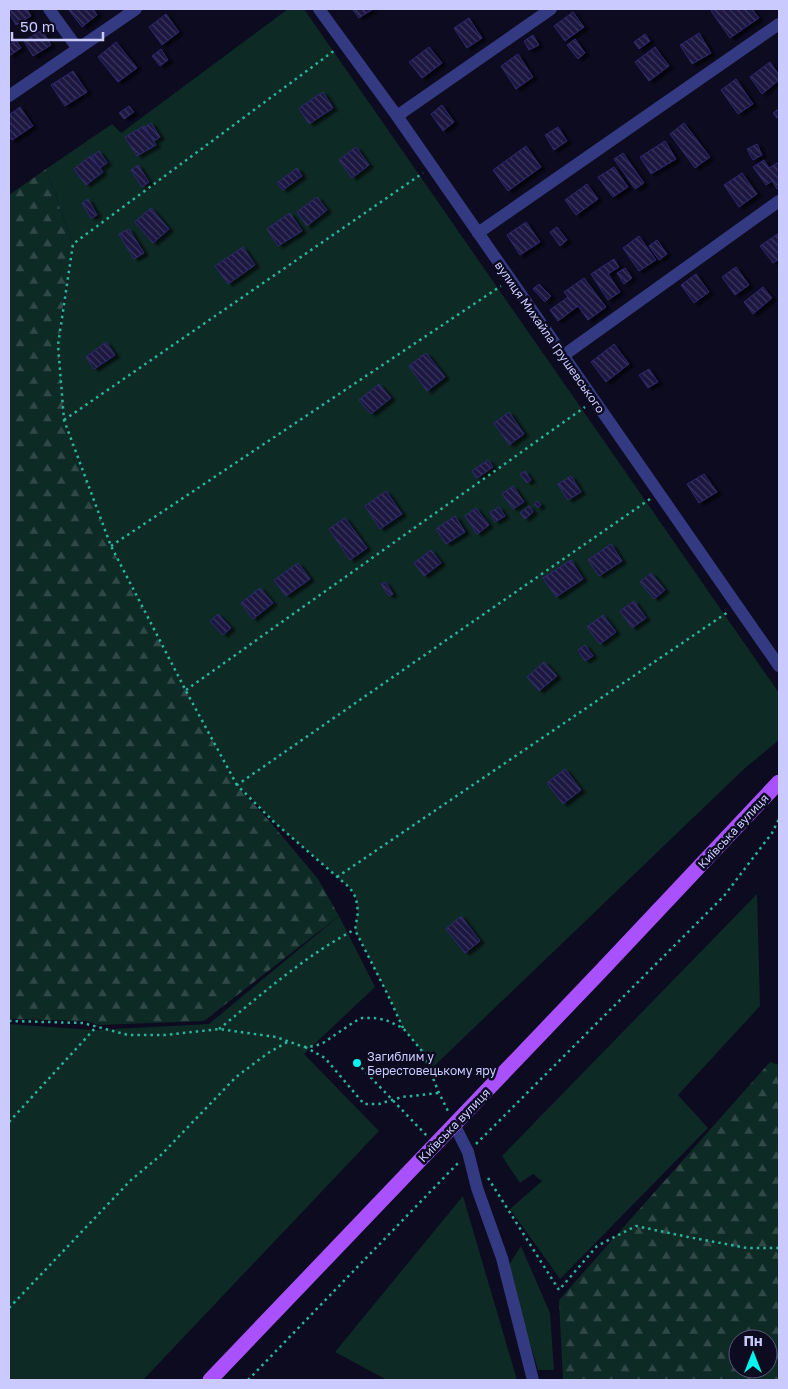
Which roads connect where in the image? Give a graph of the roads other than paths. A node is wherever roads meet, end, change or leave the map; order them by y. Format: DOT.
graph roads {
  1 [pos="49,9"];
  2 [pos="136,9"];
  3 [pos="319,9"];
  4 [pos="551,9"];
  5 [pos="779,24"];
  6 [pos="78,49"];
  7 [pos="9,96"];
  8 [pos="397,116"];
  9 [pos="779,201"];
  10 [pos="478,233"];
  11 [pos="564,354"];
  12 [pos="779,666"];
  13 [pos="779,785"];
  14 [pos="454,1124"];
  15 [pos="210,1380"];
  16 [pos="533,1380"];
  1 -- 6 [label="street"];
  2 -- 6 [label="street"];
  3 -- 8 [label="street, вулиця Михайла Грушевського"];
  4 -- 8 [label="street"];
  5 -- 10 [label="street"];
  6 -- 7 [label="street"];
  8 -- 10 [label="street, вулиця Михайла Грушевського"];
  9 -- 11 [label="street"];
  10 -- 11 [label="street, вулиця Михайла Грушевського"];
  11 -- 12 [label="street, вулиця Михайла Грушевського"];
  13 -- 14 [label="main road, Київська вулиця"];
  14 -- 15 [label="main road, Київська вулиця"];
  14 -- 16 [label="street"];
}
